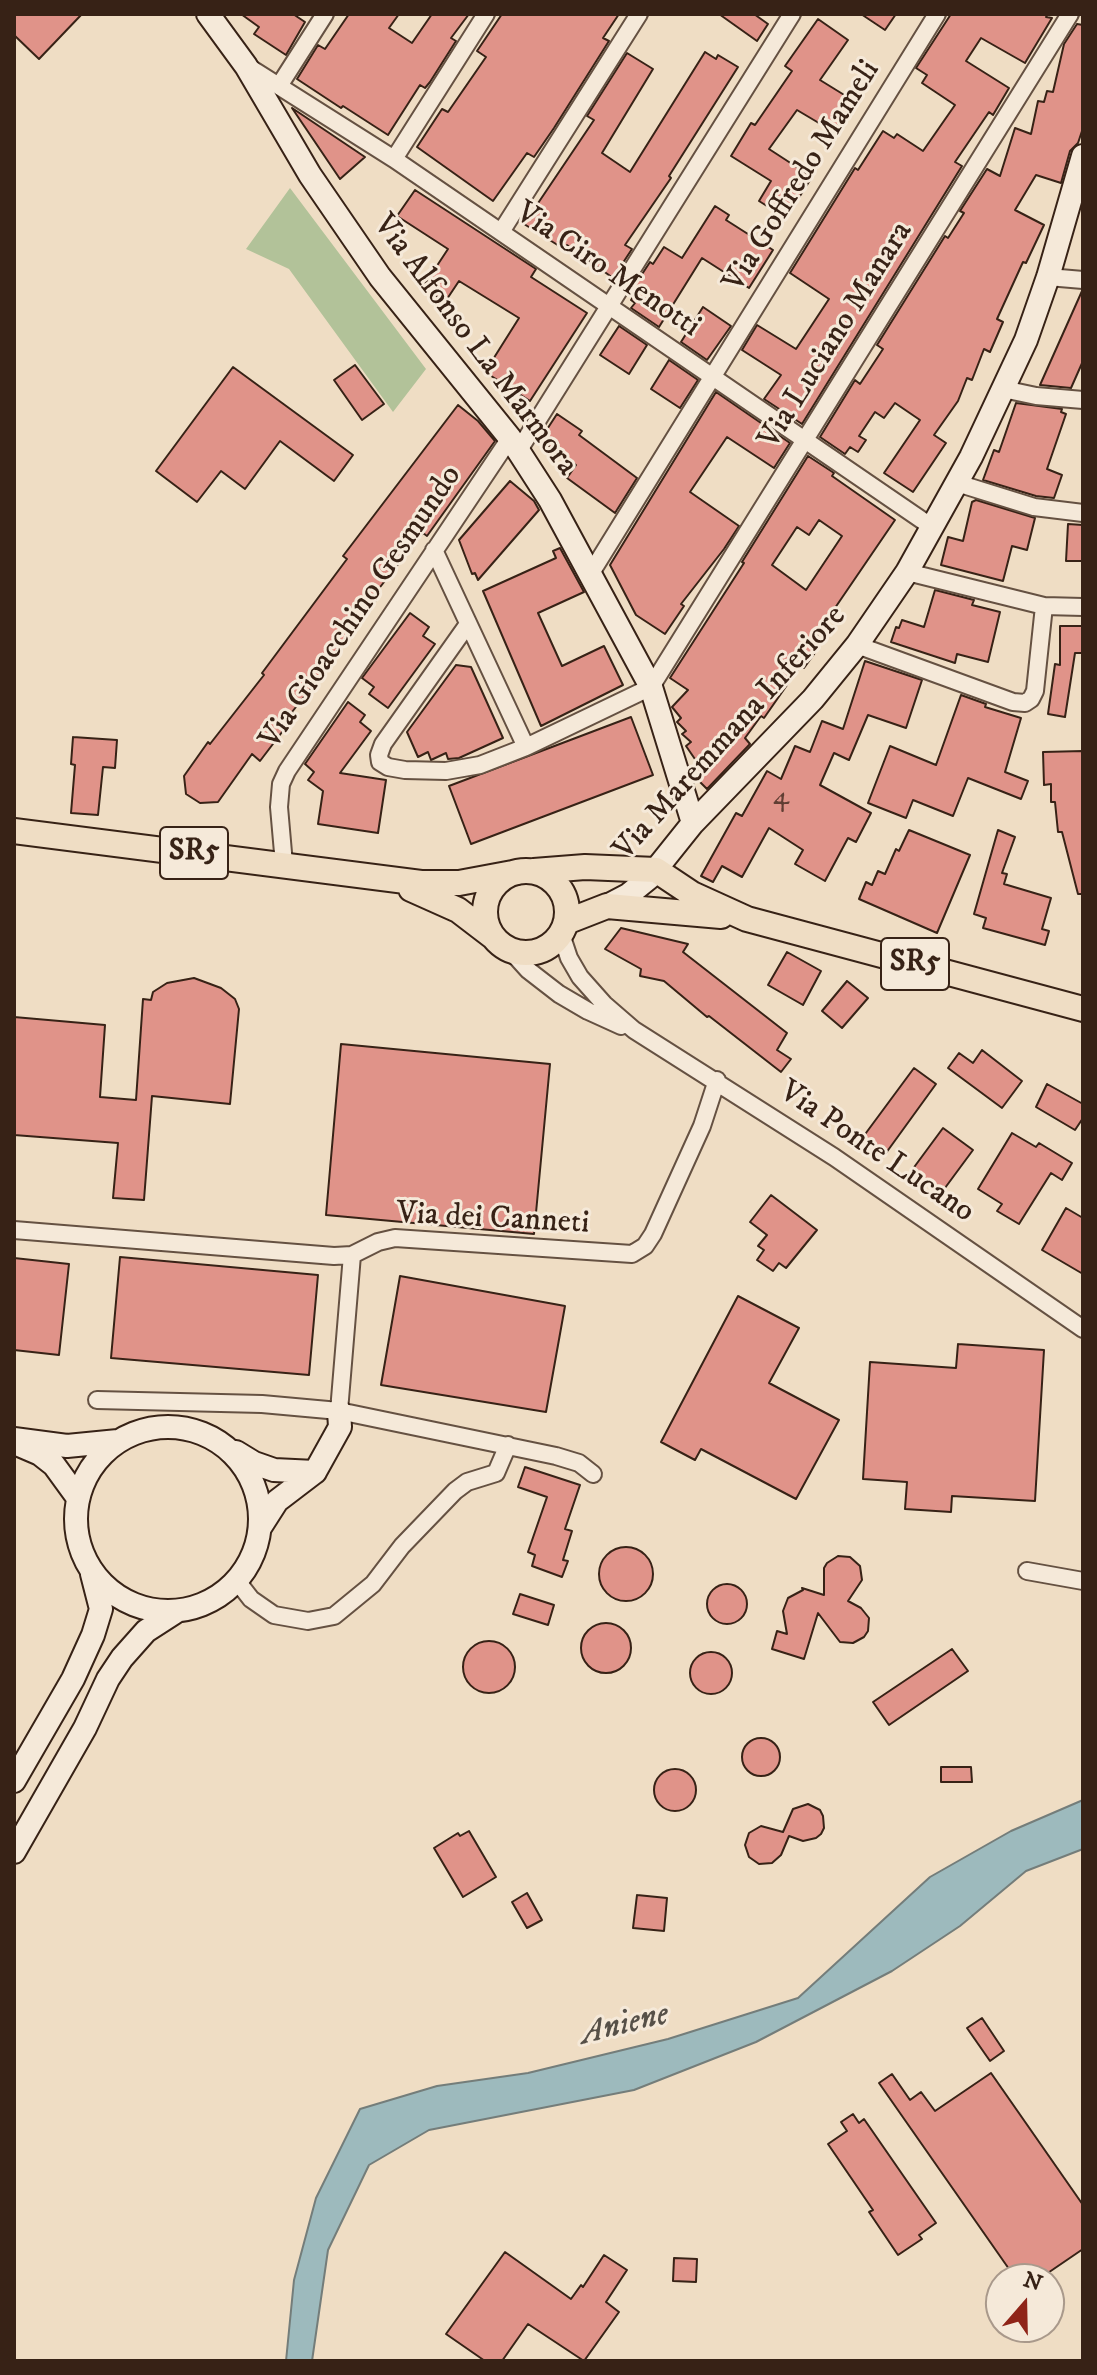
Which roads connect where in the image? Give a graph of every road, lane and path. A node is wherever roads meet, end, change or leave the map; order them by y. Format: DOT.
graph roads {
  1 [pos="208,14"];
  2 [pos="325,14"];
  3 [pos="486,14"];
  4 [pos="639,14"];
  5 [pos="792,14"];
  6 [pos="937,14"];
  7 [pos="1070,14"];
  8 [pos="246,66"];
  9 [pos="279,86"];
  10 [pos="1083,156"];
  11 [pos="394,159"];
  12 [pos="1076,204"];
  13 [pos="501,232"];
  14 [pos="1048,277"];
  15 [pos="1083,280"];
  16 [pos="609,306"];
  17 [pos="712,377"];
  18 [pos="1003,389"];
  19 [pos="1083,400"];
  20 [pos="805,440"];
  21 [pos="514,444"];
  22 [pos="957,483"];
  23 [pos="1083,513"];
  24 [pos="932,527"];
  25 [pos="434,550"];
  26 [pos="907,572"];
  27 [pos="591,573"];
  28 [pos="1044,606"];
  29 [pos="1083,607"];
  30 [pos="468,624"];
  31 [pos="857,645"];
  32 [pos="651,687"];
  33 [pos="526,747"];
  34 [pos="693,823"];
  35 [pos="14,831"];
  36 [pos="284,864"];
  37 [pos="656,870"];
  38 [pos="526,872"];
  39 [pos="374,878"];
  40 [pos="607,906"];
  41 [pos="747,919"];
  42 [pos="564,928"];
  43 [pos="502,944"];
  44 [pos="1083,1009"];
  45 [pos="634,1030"];
  46 [pos="717,1080"];
  47 [pos="14,1230"];
  48 [pos="352,1255"];
  49 [pos="1083,1329"];
  50 [pos="97,1400"];
  51 [pos="339,1411"];
  52 [pos="14,1441"];
  53 [pos="120,1441"];
  54 [pos="222,1444"];
  55 [pos="508,1445"];
  56 [pos="315,1472"];
  57 [pos="593,1474"];
  58 [pos="78,1498"];
  59 [pos="261,1526"];
  60 [pos="89,1565"];
  61 [pos="1027,1571"];
  62 [pos="237,1581"];
  63 [pos="1083,1581"];
  64 [pos="177,1611"];
  65 [pos="14,1781"];
  66 [pos="14,1852"];
  1 -- 8 [label="main road, Via Alfonso La Marmora"];
  2 -- 9 [label="street"];
  3 -- 11 [label="street"];
  4 -- 13 [label="street"];
  5 -- 16 [label="street, Via Gioacchino Gesmundo"];
  6 -- 17 [label="street, Via Goffredo Mameli"];
  7 -- 20 [label="street, Via Luciano Manara"];
  8 -- 9 [label="street, Via Ciro Menotti"];
  8 -- 21 [label="main road, Via Alfonso La Marmora"];
  9 -- 11 [label="street, Via Ciro Menotti"];
  10 -- 12 [label="main road, Via Maremmana Inferiore"];
  11 -- 13 [label="street, Via Ciro Menotti"];
  12 -- 14 [label="main road, Via Maremmana Inferiore"];
  13 -- 16 [label="street, Via Ciro Menotti"];
  14 -- 15 [label="street"];
  14 -- 18 [label="main road, Via Maremmana Inferiore"];
  16 -- 17 [label="street, Via Ciro Menotti"];
  16 -- 21 [label="street, Via Gioacchino Gesmundo"];
  17 -- 20 [label="street, Via Ciro Menotti"];
  17 -- 27 [label="street, Via Goffredo Mameli"];
  18 -- 19 [label="street"];
  18 -- 22 [label="main road, Via Maremmana Inferiore"];
  20 -- 24 [label="street, Via Ciro Menotti"];
  20 -- 32 [label="street, Via Luciano Manara"];
  21 -- 25 [label="street, Via Gioacchino Gesmundo"];
  21 -- 27 [label="main road, Via Alfonso La Marmora"];
  22 -- 23 [label="street"];
  22 -- 24 [label="main road, Via Maremmana Inferiore"];
  24 -- 26 [label="main road, Via Maremmana Inferiore"];
  25 -- 30 [label="street"];
  25 -- 36 [label="street, Via Gioacchino Gesmundo"];
  26 -- 28 [label="street"];
  26 -- 31 [label="main road, Via Maremmana Inferiore"];
  27 -- 32 [label="main road, Via Alfonso La Marmora"];
  28 -- 29 [label="street"];
  28 -- 31 [label="street"];
  30 -- 33 [label="street"];
  30 -- 33 [label="street"];
  31 -- 34 [label="main road, Via Maremmana Inferiore"];
  32 -- 33 [label="street"];
  32 -- 34 [label="main road, Via Alfonso La Marmora"];
  34 -- 37 [label="main road, Via Maremmana Inferiore"];
  35 -- 36 [label="main road, SR5"];
  36 -- 39 [label="main road, SR5"];
  37 -- 38 [label="main road"];
  37 -- 40 [label="main road, Via Maremmana Inferiore"];
  37 -- 41 [label="main road"];
  38 -- 39 [label="main road"];
  38 -- 42 [label="main road"];
  38 -- 43 [label="main road"];
  39 -- 43 [label="main road"];
  40 -- 41 [label="main road"];
  40 -- 42 [label="main road"];
  41 -- 44 [label="main road, SR5"];
  42 -- 43 [label="main road"];
  42 -- 45 [label="street, Via Ponte Lucano"];
  43 -- 45 [label="street, Via Ponte Lucano"];
  45 -- 46 [label="street, Via Ponte Lucano"];
  46 -- 48 [label="street, Via dei Canneti"];
  46 -- 49 [label="street, Via Ponte Lucano"];
  47 -- 48 [label="street, Via dei Canneti"];
  48 -- 51 [label="street"];
  50 -- 51 [label="street"];
  51 -- 55 [label="street"];
  51 -- 56 [label="main road"];
  52 -- 53 [label="main road"];
  52 -- 58 [label="main road"];
  53 -- 54 [label="main road"];
  53 -- 58 [label="main road"];
  54 -- 56 [label="main road"];
  54 -- 59 [label="main road"];
  55 -- 57 [label="street"];
  55 -- 62 [label="street"];
  56 -- 59 [label="main road"];
  58 -- 60 [label="main road"];
  59 -- 62 [label="main road"];
  60 -- 64 [label="main road"];
  60 -- 65 [label="main road"];
  61 -- 63 [label="street"];
  62 -- 64 [label="main road"];
  64 -- 66 [label="main road"];
}
